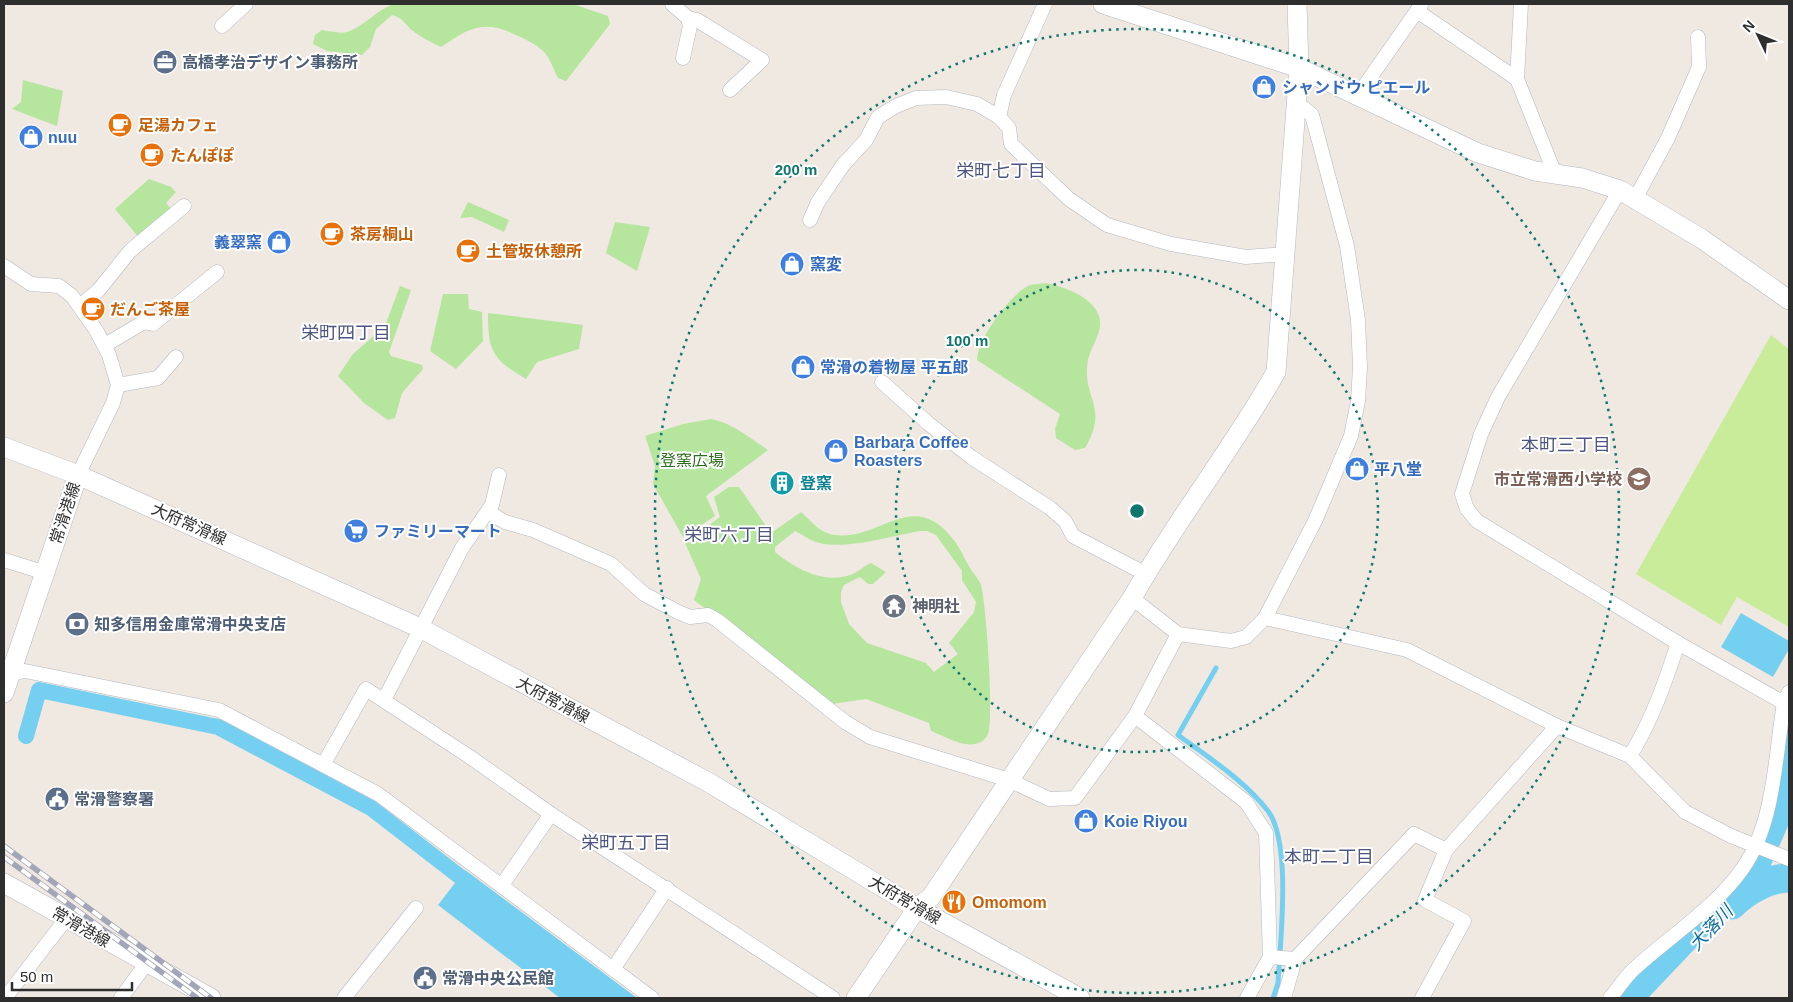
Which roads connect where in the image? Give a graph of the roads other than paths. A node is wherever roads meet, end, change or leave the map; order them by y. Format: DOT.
graph roads {
  1 [pos="246,4"];
  2 [pos="672,4"];
  3 [pos="1045,4"];
  4 [pos="1104,4"];
  5 [pos="1297,4"];
  6 [pos="1521,4"];
  7 [pos="1419,7"];
  8 [pos="688,18"];
  9 [pos="222,26"];
  10 [pos="1698,37"];
  11 [pos="683,58"];
  12 [pos="1298,68"];
  13 [pos="1517,79"];
  14 [pos="730,90"];
  15 [pos="1358,95"];
  16 [pos="1296,102"];
  17 [pos="1000,117"];
  18 [pos="1555,174"];
  19 [pos="1628,195"];
  20 [pos="184,206"];
  21 [pos="810,220"];
  22 [pos="1286,254"];
  23 [pos="4,266"];
  24 [pos="217,272"];
  25 [pos="1789,300"];
  26 [pos="80,306"];
  27 [pos="105,345"];
  28 [pos="176,358"];
  29 [pos="882,382"];
  30 [pos="118,385"];
  31 [pos="4,447"];
  32 [pos="78,475"];
  33 [pos="500,475"];
  34 [pos="488,512"];
  35 [pos="4,560"];
  36 [pos="46,574"];
  37 [pos="1146,574"];
  38 [pos="1132,598"];
  39 [pos="1265,618"];
  40 [pos="420,628"];
  41 [pos="1178,634"];
  42 [pos="1678,643"];
  43 [pos="7,674"];
  44 [pos="4,693"];
  45 [pos="1786,697"];
  46 [pos="384,700"];
  47 [pos="1135,716"];
  48 [pos="1557,726"];
  49 [pos="1630,756"];
  50 [pos="323,765"];
  51 [pos="1009,780"];
  52 [pos="551,814"];
  53 [pos="1763,849"];
  54 [pos="1446,850"];
  55 [pos="1789,859"];
  56 [pos="4,883"];
  57 [pos="502,885"];
  58 [pos="667,888"];
  59 [pos="416,908"];
  60 [pos="917,908"];
  61 [pos="66,919"];
  62 [pos="1271,957"];
  63 [pos="1293,959"];
  64 [pos="146,964"];
  65 [pos="613,969"];
  66 [pos="5,998"];
  67 [pos="121,998"];
  68 [pos="211,998"];
  69 [pos="344,998"];
  70 [pos="652,998"];
  71 [pos="833,998"];
  72 [pos="856,998"];
  73 [pos="1080,998"];
  74 [pos="1247,998"];
  75 [pos="1284,998"];
  76 [pos="1422,998"];
  77 [pos="1610,998"];
  1 -- 9 [label="street"];
  2 -- 8 [label="street"];
  3 -- 17 [label="street"];
  4 -- 12 [label="street"];
  5 -- 12 [label="street"];
  6 -- 13 [label="street"];
  7 -- 13 [label="street"];
  7 -- 15 [label="street"];
  8 -- 11 [label="street"];
  8 -- 14 [label="street"];
  10 -- 19 [label="street"];
  12 -- 15 [label="street"];
  12 -- 16 [label="street"];
  13 -- 18 [label="street"];
  15 -- 18 [label="street"];
  16 -- 22 [label="street"];
  16 -- 39 [label="street"];
  17 -- 21 [label="street"];
  17 -- 22 [label="street"];
  18 -- 19 [label="street"];
  19 -- 25 [label="street"];
  19 -- 42 [label="street"];
  20 -- 26 [label="street"];
  22 -- 37 [label="street"];
  23 -- 26 [label="street"];
  24 -- 27 [label="street"];
  26 -- 27 [label="street"];
  27 -- 30 [label="street"];
  28 -- 30 [label="street"];
  29 -- 37 [label="street"];
  30 -- 32 [label="street"];
  31 -- 32 [label="street, 大府常滑線"];
  32 -- 36 [label="street, 常滑港線"];
  32 -- 40 [label="street, 大府常滑線"];
  33 -- 34 [label="street"];
  34 -- 40 [label="street"];
  34 -- 51 [label="street"];
  35 -- 36 [label="street"];
  36 -- 43 [label="street, 常滑港線"];
  37 -- 38 [label="street"];
  38 -- 41 [label="street"];
  38 -- 51 [label="street"];
  39 -- 41 [label="street"];
  39 -- 48 [label="street"];
  40 -- 46 [label="street"];
  40 -- 60 [label="street, 大府常滑線"];
  41 -- 47 [label="street"];
  42 -- 45 [label="street"];
  42 -- 49 [label="street"];
  43 -- 44 [label="street, 常滑港線"];
  43 -- 50 [label="street"];
  45 -- 53 [label="street"];
  46 -- 50 [label="street"];
  46 -- 52 [label="street"];
  47 -- 51 [label="street"];
  47 -- 62 [label="street"];
  48 -- 49 [label="street"];
  48 -- 54 [label="street"];
  49 -- 53 [label="street"];
  50 -- 57 [label="street"];
  51 -- 60 [label="street"];
  52 -- 57 [label="street"];
  52 -- 58 [label="street"];
  53 -- 55 [label="street"];
  53 -- 77 [label="street"];
  54 -- 63 [label="street"];
  54 -- 76 [label="street"];
  56 -- 61 [label="street, 常滑港線"];
  57 -- 65 [label="street"];
  58 -- 65 [label="street"];
  58 -- 71 [label="street"];
  59 -- 69 [label="street"];
  60 -- 72 [label="street"];
  60 -- 73 [label="street, 大府常滑線"];
  61 -- 64 [label="street, 常滑港線"];
  61 -- 66 [label="street"];
  62 -- 63 [label="street"];
  62 -- 74 [label="street"];
  63 -- 75 [label="street"];
  64 -- 67 [label="street"];
  64 -- 68 [label="street, 常滑港線"];
  65 -- 70 [label="street"];
}
